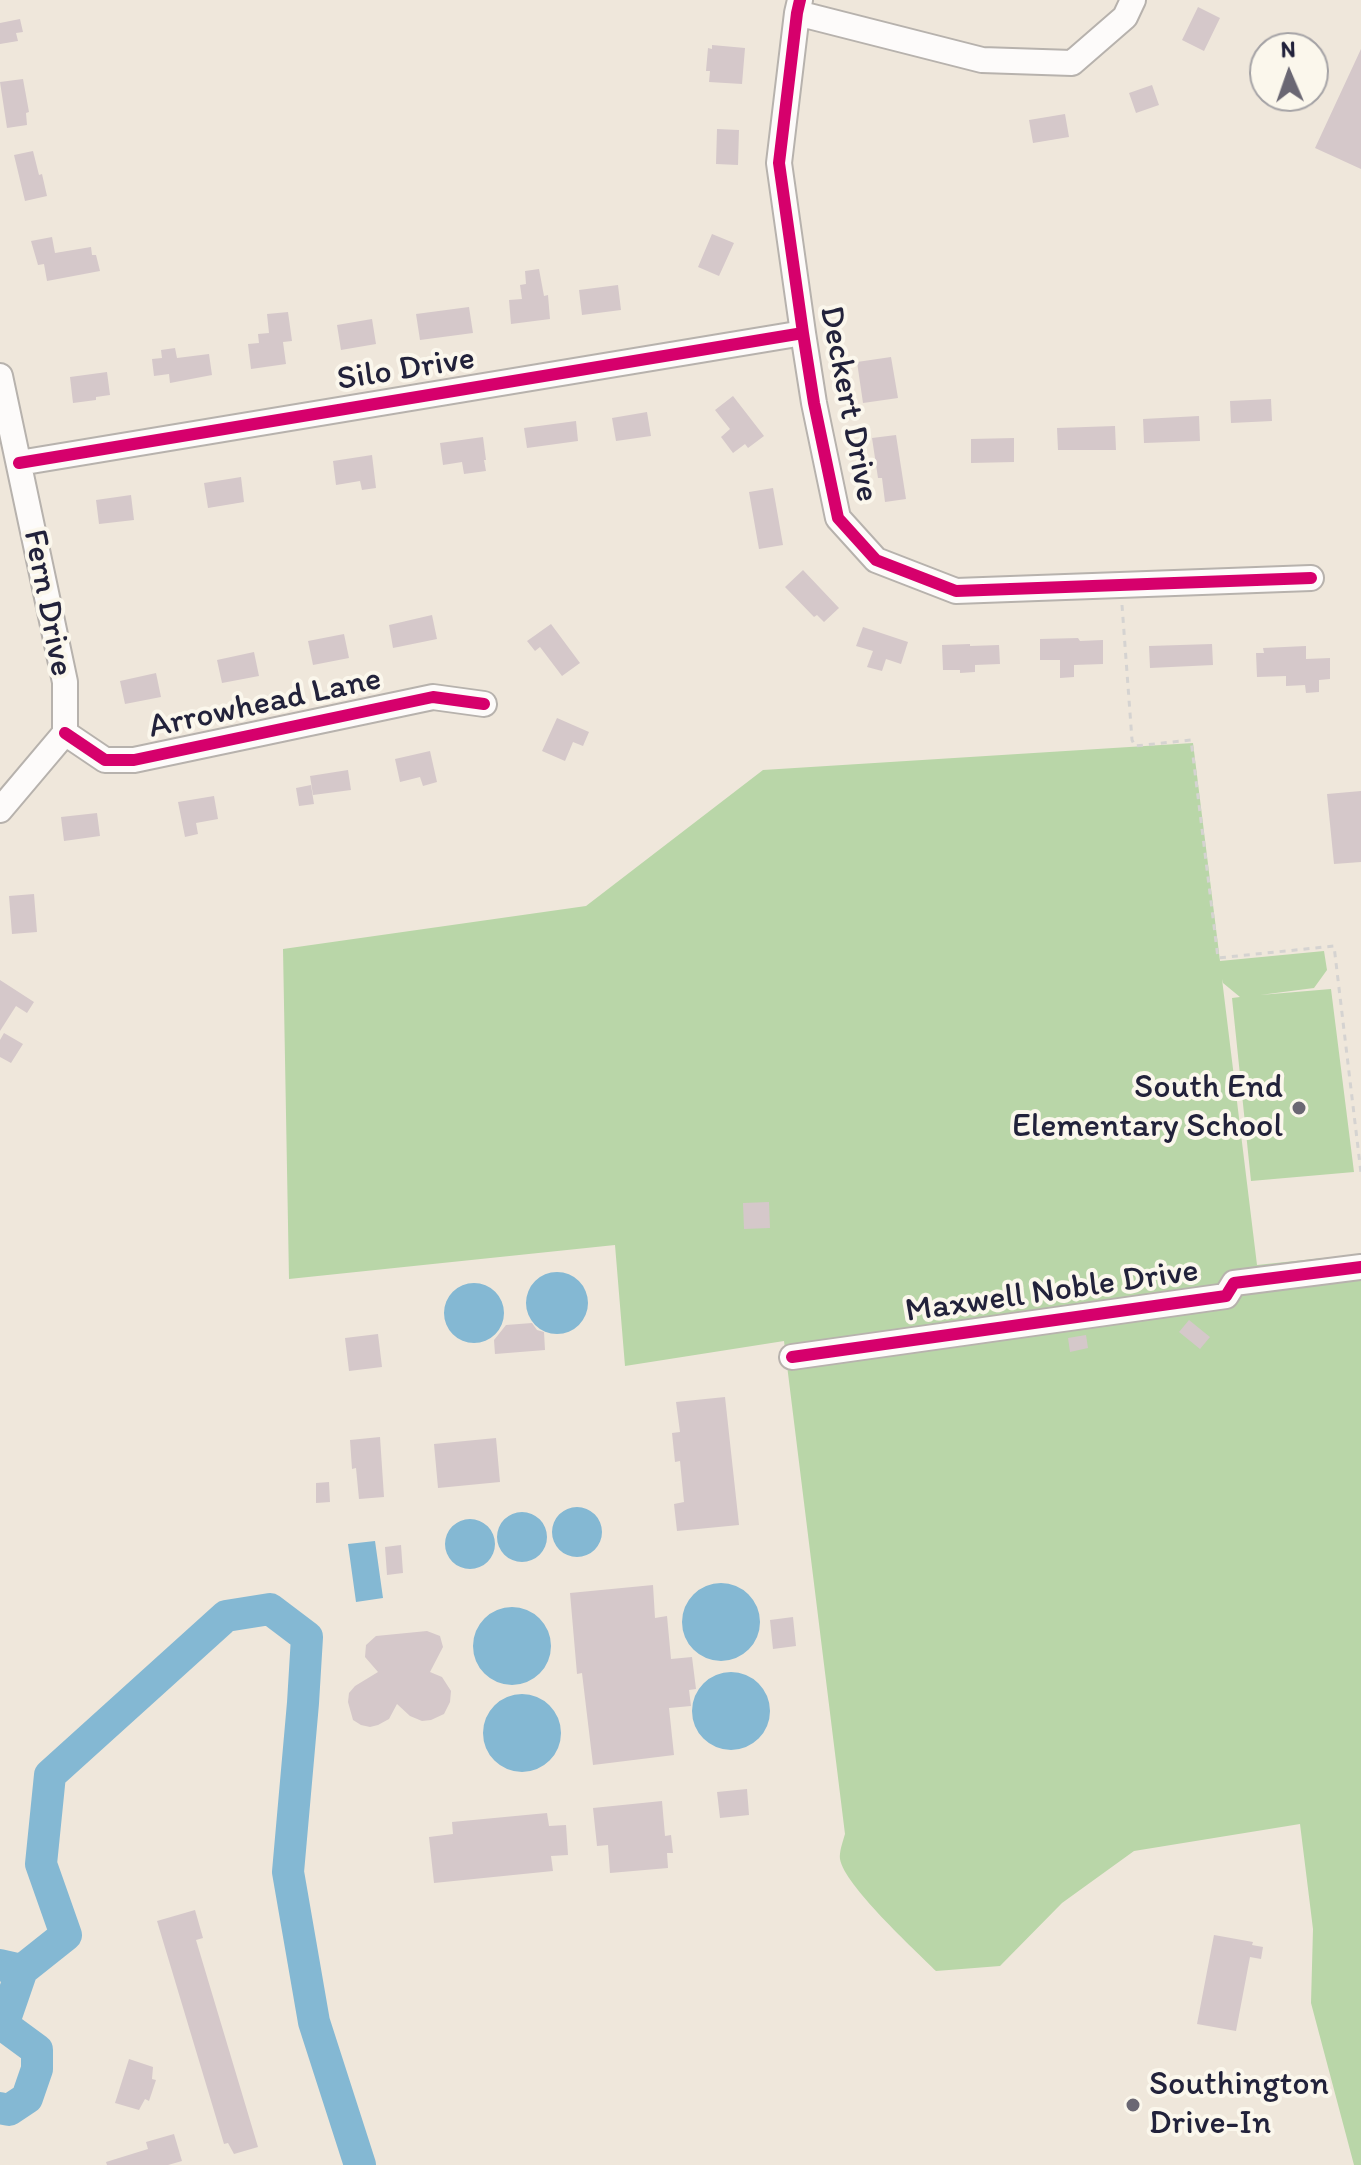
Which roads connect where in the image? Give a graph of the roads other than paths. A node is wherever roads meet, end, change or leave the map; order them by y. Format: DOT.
graph roads {
  1 [pos="1133,0"];
  2 [pos="799,7"];
  3 [pos="803,333"];
  4 [pos="0,376"];
  5 [pos="19,463"];
  6 [pos="1311,578"];
  7 [pos="484,704"];
  8 [pos="65,733"];
  9 [pos="0,810"];
  10 [pos="1361,1267"];
  11 [pos="792,1357"];
  1 -- 2 [label="street"];
  2 -- 3 [label="street, Deckert Drive"];
  3 -- 5 [label="street, Silo Drive"];
  3 -- 6 [label="street, Deckert Drive"];
  4 -- 5 [label="street, Fern Drive"];
  5 -- 8 [label="street, Fern Drive"];
  7 -- 8 [label="street, Arrowhead Lane"];
  8 -- 9 [label="street"];
  10 -- 11 [label="street, Maxwell Noble Drive"];
}
